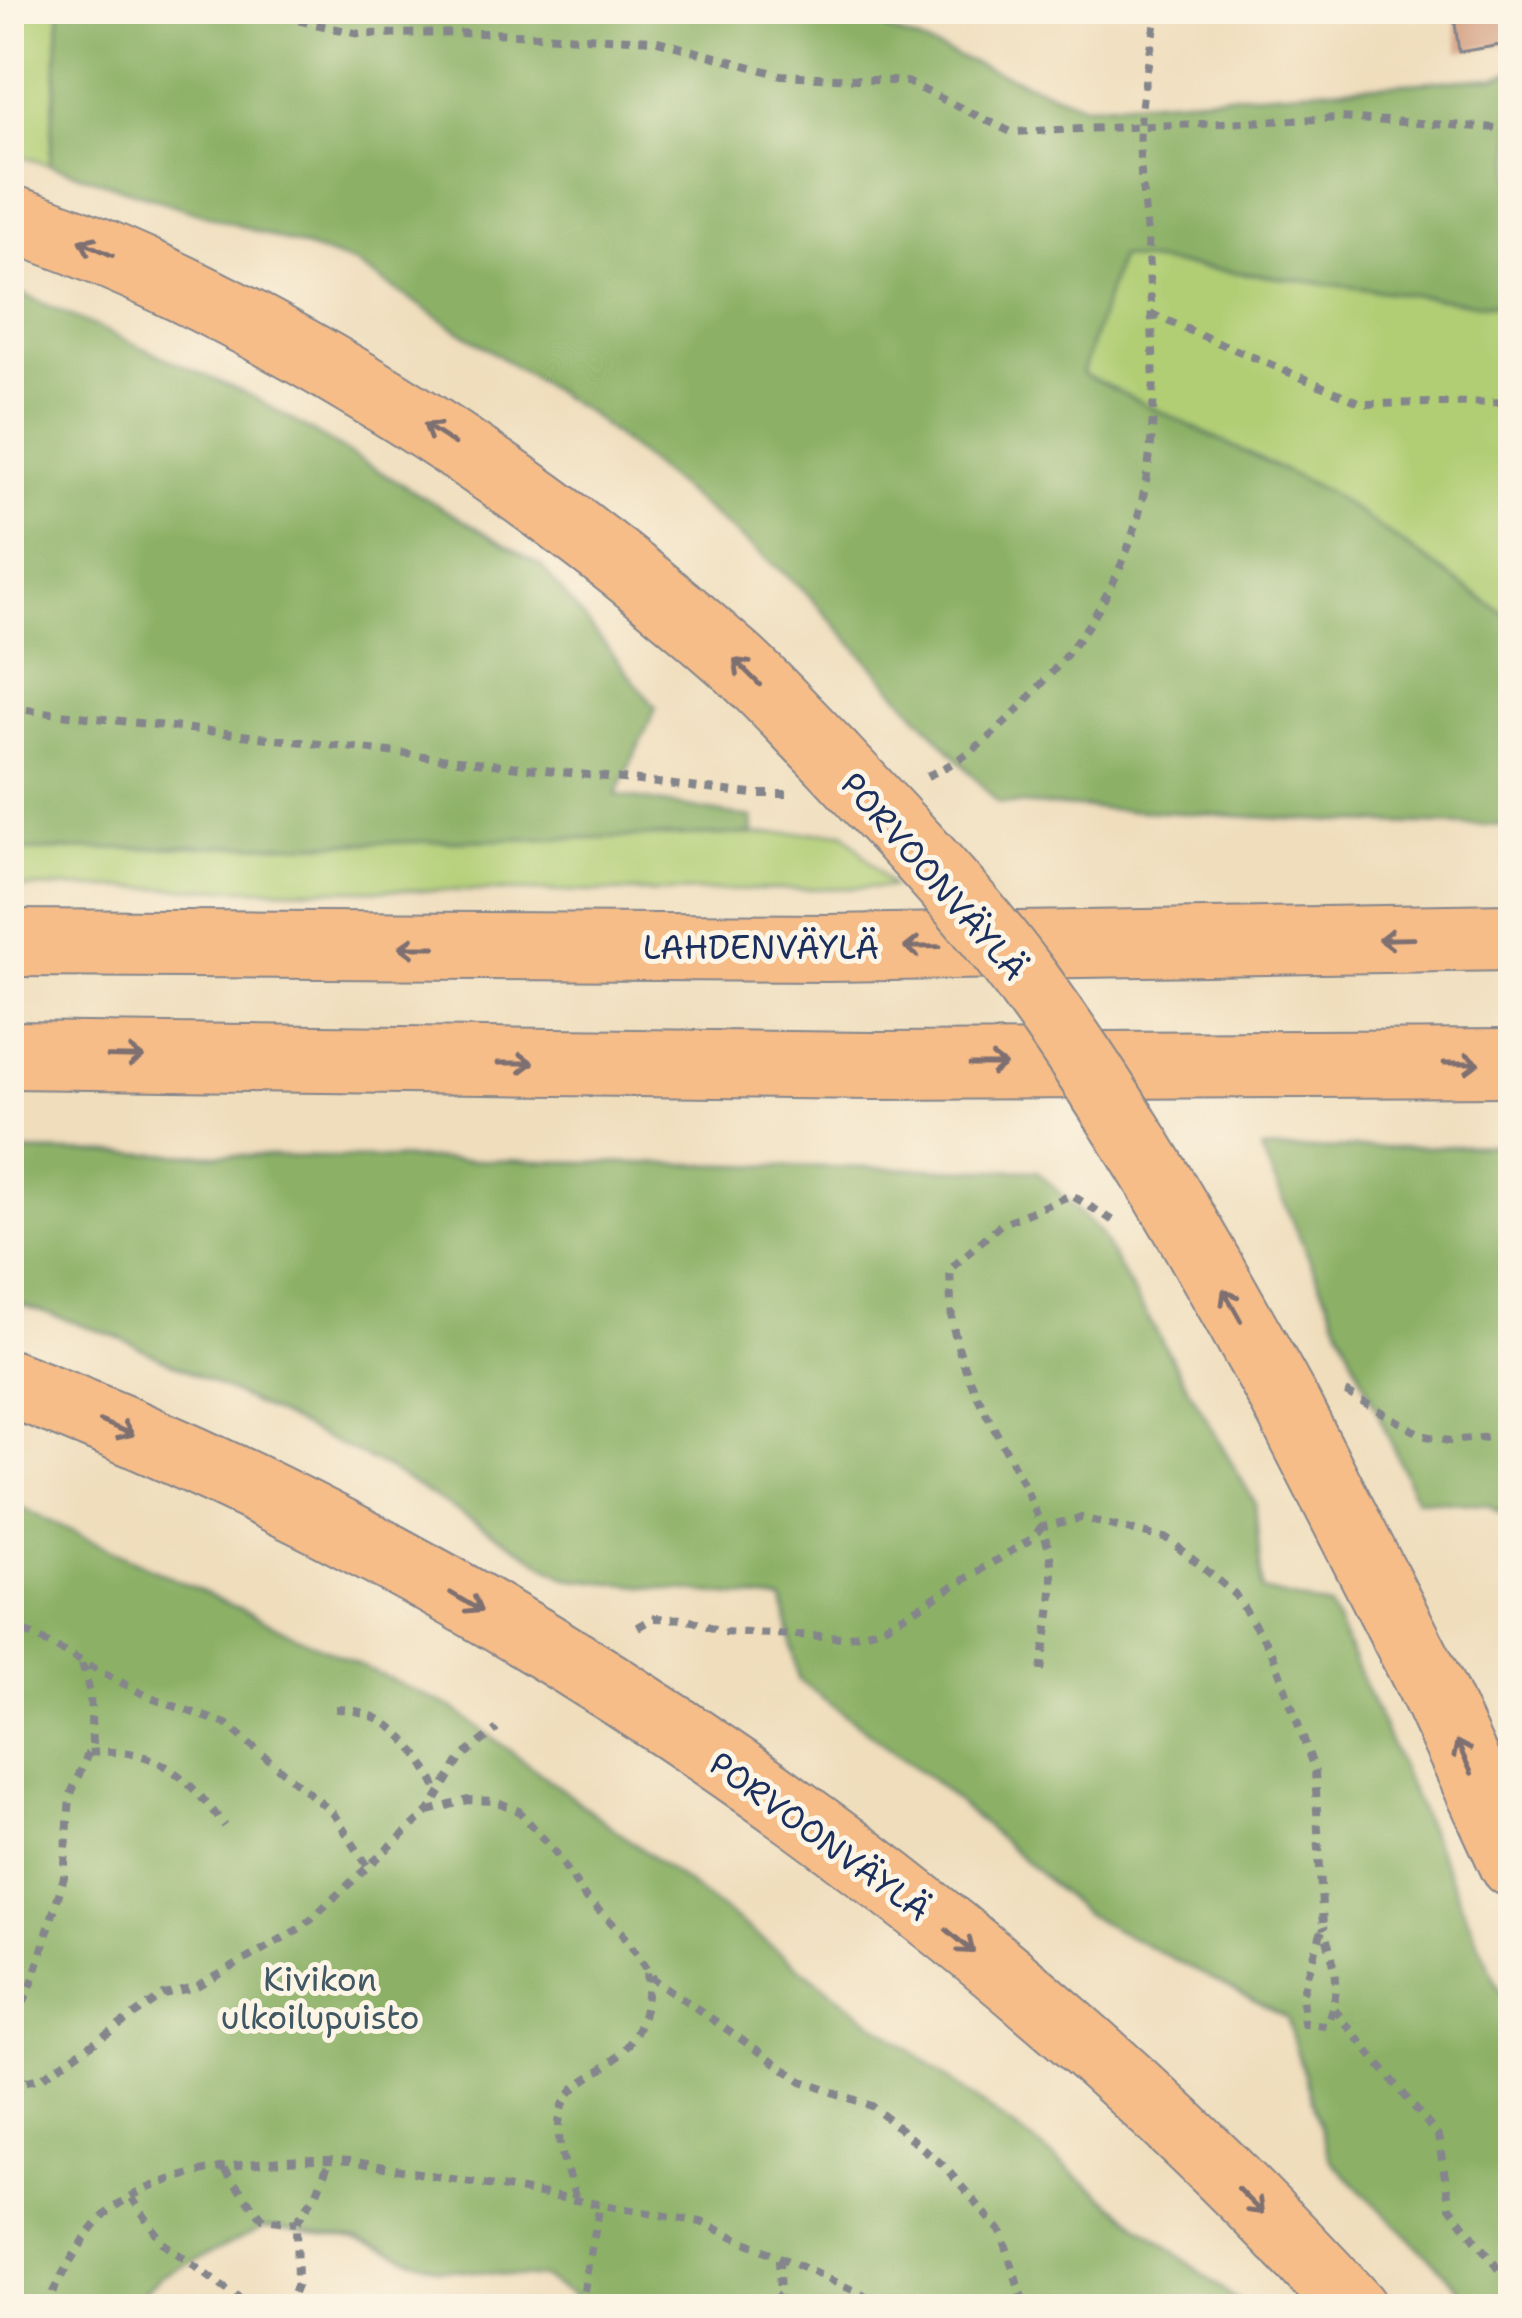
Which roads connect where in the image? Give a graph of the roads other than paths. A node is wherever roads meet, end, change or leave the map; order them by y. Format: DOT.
graph roads {
  1 [pos="9,218"];
  2 [pos="1513,937"];
  3 [pos="9,943"];
  4 [pos="9,1055"];
  5 [pos="1513,1063"];
  6 [pos="9,1383"];
  7 [pos="1513,1864"];
  8 [pos="1354,2309"];
  7 -- 1 [label="highway, PORVOONVÄYLÄ, one-way, bridge"];
  2 -- 3 [label="highway, LAHDENVÄYLÄ, one-way"];
  4 -- 5 [label="highway, one-way"];
  6 -- 8 [label="highway, PORVOONVÄYLÄ, one-way"];
}
